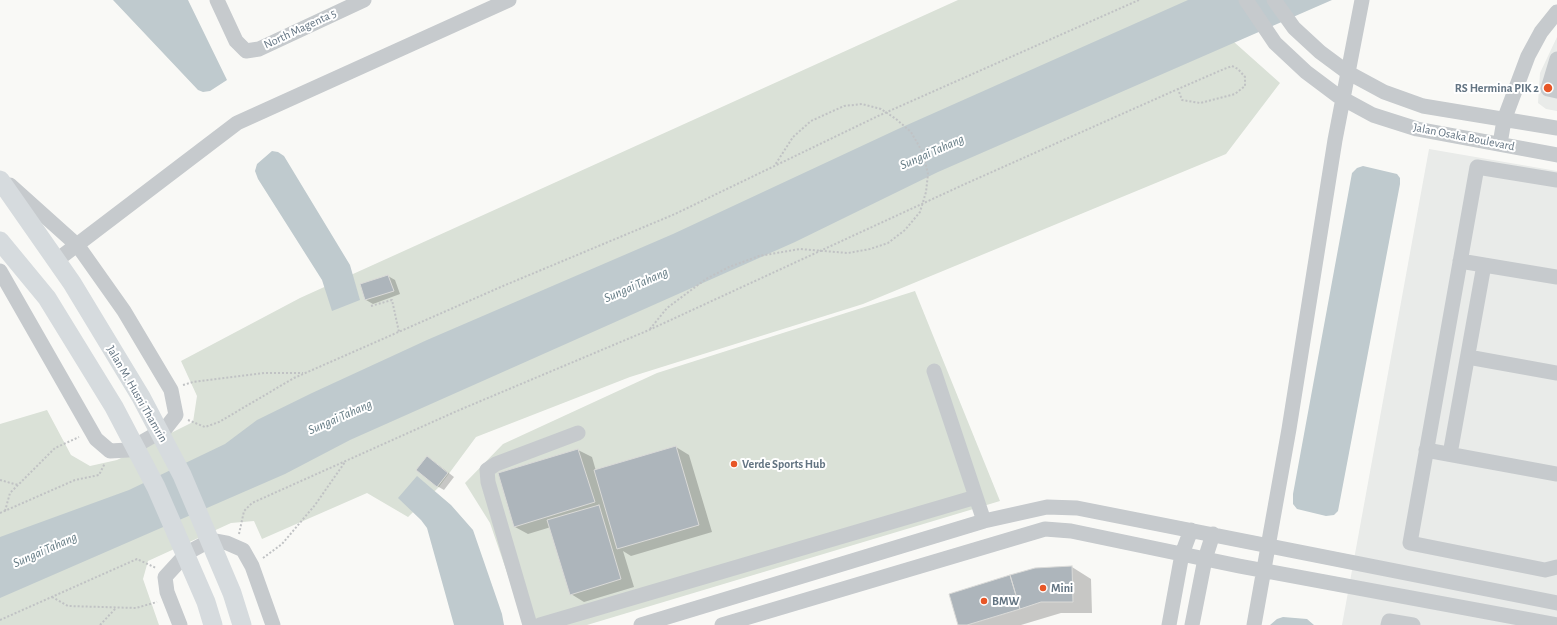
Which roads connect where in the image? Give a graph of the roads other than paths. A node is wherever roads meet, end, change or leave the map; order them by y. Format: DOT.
graph roads {
  1 [pos="364,0"];
  2 [pos="509,0"];
  3 [pos="1246,0"];
  4 [pos="1274,0"];
  5 [pos="1362,0"];
  6 [pos="221,1"];
  7 [pos="1557,12"];
  8 [pos="1557,59"];
  9 [pos="1557,91"];
  10 [pos="1504,120"];
  11 [pos="1557,128"];
  12 [pos="1500,144"];
  13 [pos="1557,154"];
  14 [pos="0,176"];
  15 [pos="0,180"];
  16 [pos="1557,180"];
  17 [pos="0,241"];
  18 [pos="78,246"];
  19 [pos="57,260"];
  20 [pos="1460,261"];
  21 [pos="1484,265"];
  22 [pos="0,271"];
  23 [pos="1557,277"];
  24 [pos="1468,357"];
  25 [pos="934,371"];
  26 [pos="1557,373"];
  27 [pos="578,433"];
  28 [pos="1426,450"];
  29 [pos="1450,454"];
  30 [pos="1557,474"];
  31 [pos="976,497"];
  32 [pos="984,521"];
  33 [pos="1190,530"];
  34 [pos="1213,534"];
  35 [pos="1182,554"];
  36 [pos="1205,559"];
  37 [pos="1557,567"];
  38 [pos="1557,602"];
  39 [pos="180,625"];
  40 [pos="214,625"];
  41 [pos="242,625"];
  42 [pos="273,625"];
  43 [pos="530,625"];
  44 [pos="540,625"];
  45 [pos="641,625"];
  46 [pos="722,625"];
  47 [pos="1169,625"];
  48 [pos="1192,625"];
  49 [pos="1254,625"];
  50 [pos="1388,625"];
  51 [pos="1413,625"];
  52 [pos="1557,625"];
  1 -- 6 [label="street, North Magenta 5"];
  2 -- 18 [label="street"];
  3 -- 12 [label="street, Jalan Osaka Boulevard"];
  4 -- 10 [label="street, Jalan Osaka Boulevard"];
  5 -- 49 [label="street"];
  7 -- 10 [label="street"];
  8 -- 9 [label="street"];
  10 -- 11 [label="street, Jalan Osaka Boulevard"];
  10 -- 12 [label="street"];
  12 -- 13 [label="street, Jalan Osaka Boulevard"];
  14 -- 18 [label="street"];
  15 -- 19 [label="main road, Jalan M. Husni Thamrin"];
  16 -- 20 [label="street"];
  17 -- 40 [label="main road"];
  18 -- 19 [label="street"];
  18 -- 22 [label="street"];
  19 -- 41 [label="main road, Jalan M. Husni Thamrin"];
  20 -- 21 [label="street"];
  20 -- 28 [label="street"];
  21 -- 23 [label="street"];
  21 -- 24 [label="street"];
  24 -- 26 [label="street"];
  24 -- 29 [label="street"];
  25 -- 31 [label="street"];
  27 -- 43 [label="street"];
  28 -- 29 [label="street"];
  28 -- 37 [label="street"];
  29 -- 30 [label="street"];
  31 -- 32 [label="street"];
  31 -- 44 [label="street"];
  32 -- 33 [label="street"];
  32 -- 45 [label="street"];
  33 -- 34 [label="street"];
  33 -- 35 [label="street"];
  34 -- 36 [label="street"];
  34 -- 38 [label="street"];
  35 -- 36 [label="street"];
  35 -- 46 [label="street"];
  35 -- 47 [label="street"];
  36 -- 48 [label="street"];
  36 -- 52 [label="street"];
  39 -- 42 [label="street"];
  50 -- 51 [label="street"];
}
